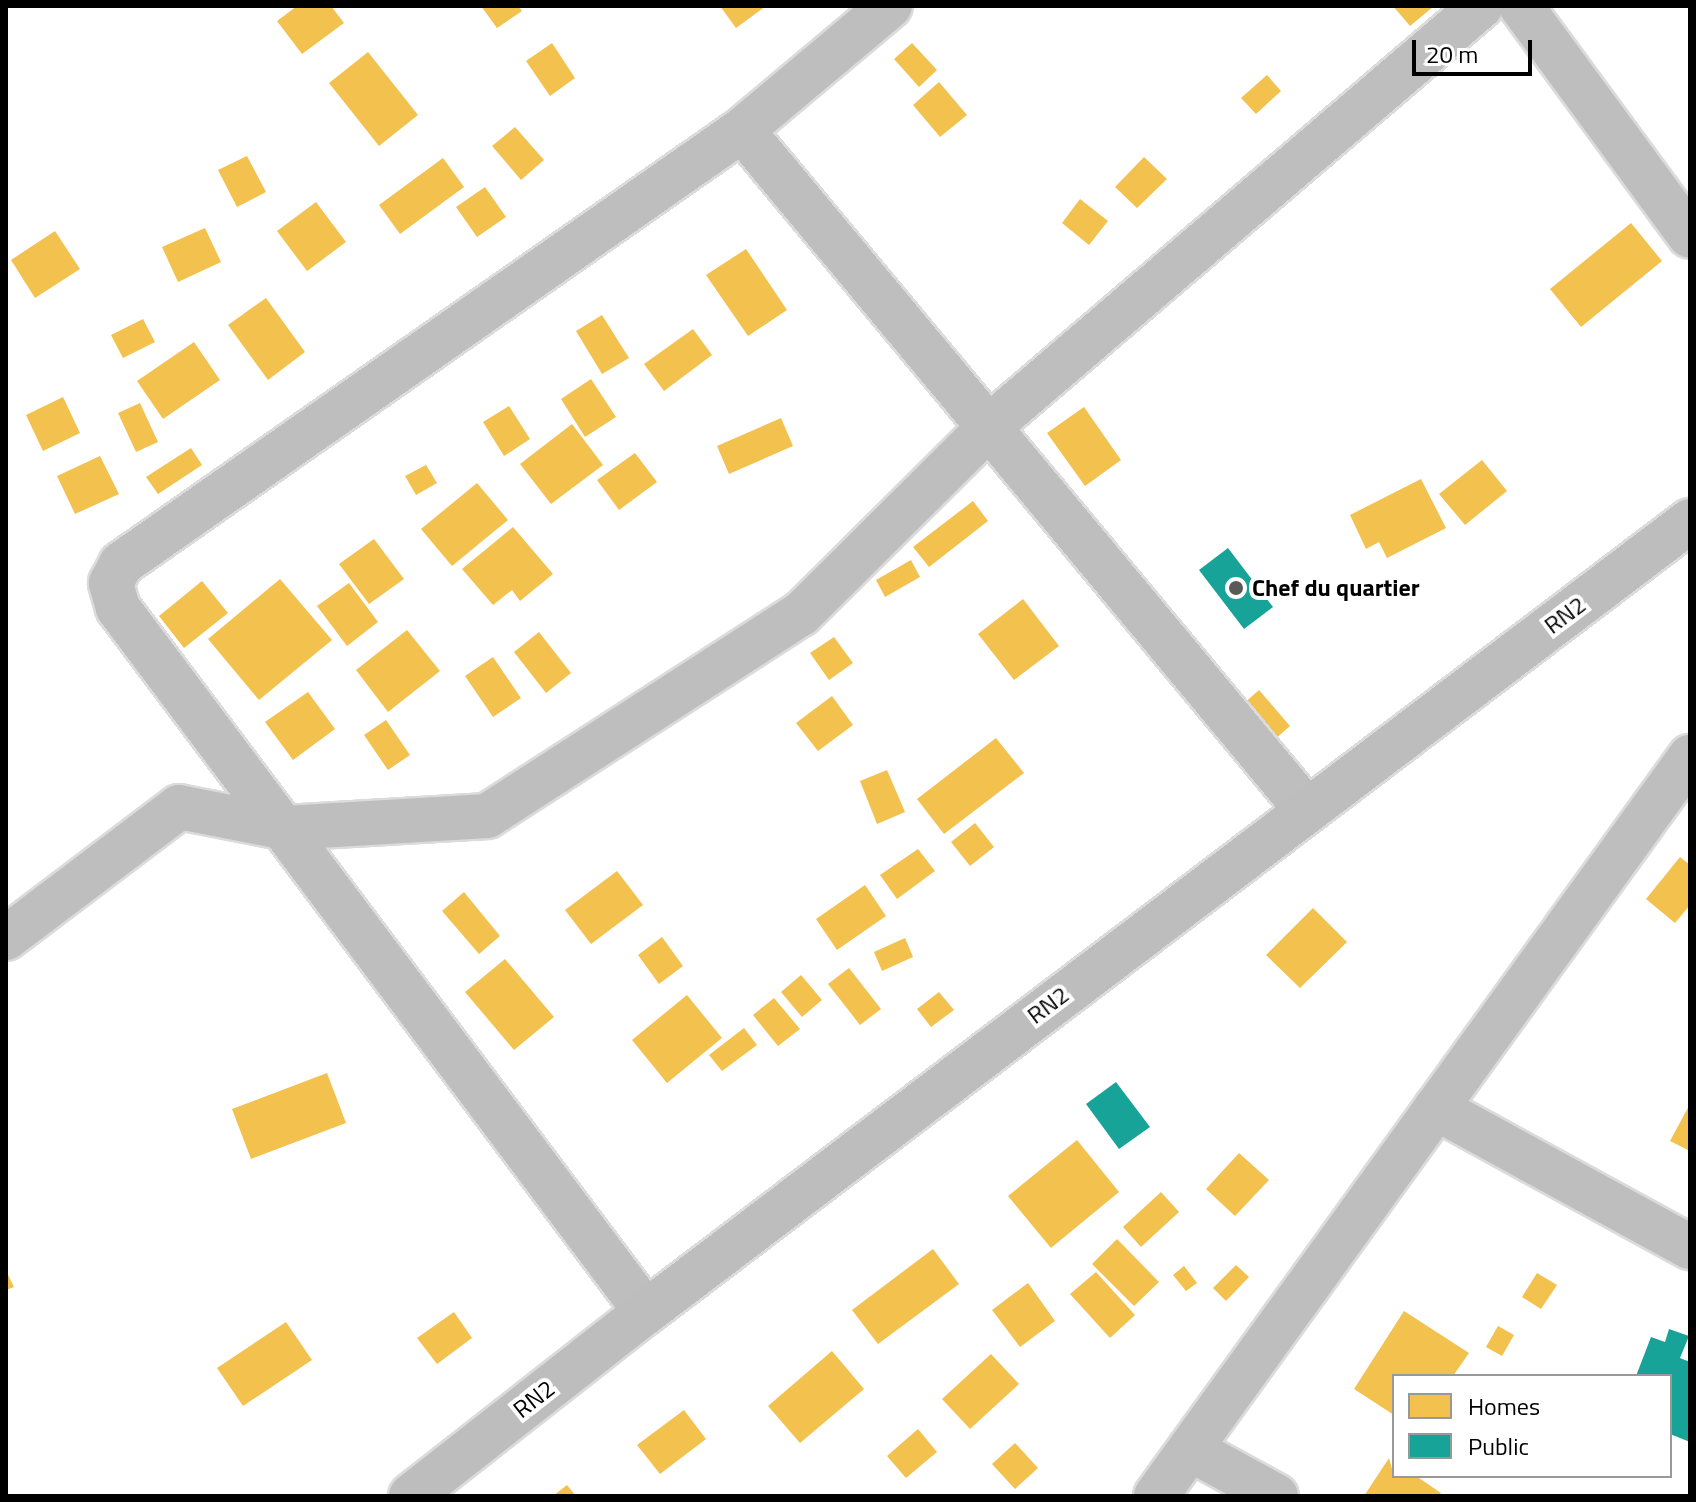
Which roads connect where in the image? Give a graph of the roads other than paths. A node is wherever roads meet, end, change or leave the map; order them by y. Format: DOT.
graph roads {
  1 [pos="890,6"];
  2 [pos="1481,6"];
  3 [pos="1521,6"];
  4 [pos="742,130"];
  5 [pos="1690,236"];
  6 [pos="991,425"];
  7 [pos="1690,521"];
  8 [pos="1690,757"];
  9 [pos="1306,809"];
  10 [pos="286,828"];
  11 [pos="6,938"];
  12 [pos="1436,1108"];
  13 [pos="1690,1247"];
  14 [pos="646,1312"];
  15 [pos="1190,1449"];
  16 [pos="411,1496"];
  17 [pos="1156,1496"];
  18 [pos="1276,1496"];
  1 -- 4 [label="street"];
  2 -- 6 [label="street"];
  3 -- 5 [label="street"];
  4 -- 6 [label="street"];
  4 -- 10 [label="street"];
  6 -- 9 [label="street"];
  6 -- 10 [label="street"];
  7 -- 9 [label="main road, RN2"];
  8 -- 12 [label="street"];
  9 -- 14 [label="main road, RN2"];
  10 -- 11 [label="street"];
  10 -- 14 [label="street"];
  12 -- 13 [label="street"];
  12 -- 15 [label="street"];
  14 -- 16 [label="main road, RN2"];
  15 -- 17 [label="street"];
  15 -- 18 [label="street"];
}
